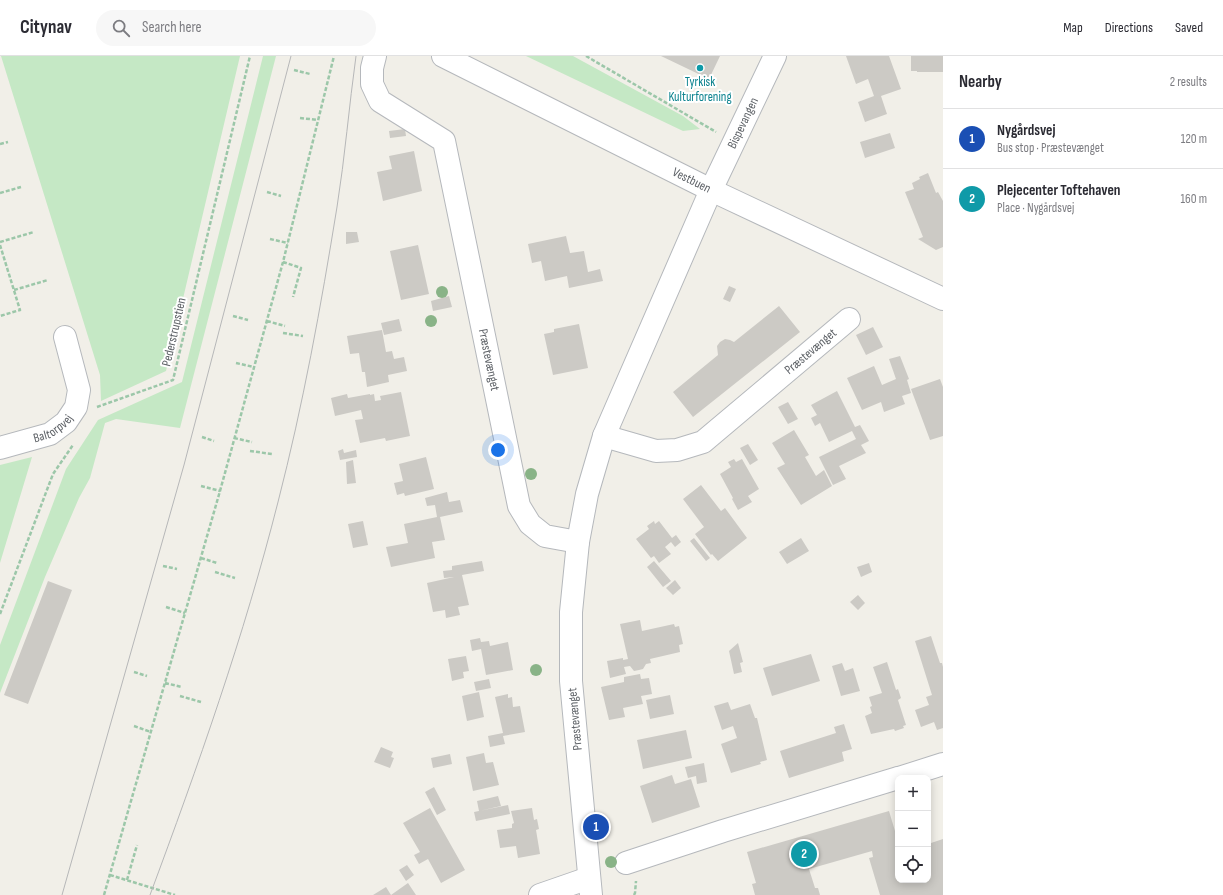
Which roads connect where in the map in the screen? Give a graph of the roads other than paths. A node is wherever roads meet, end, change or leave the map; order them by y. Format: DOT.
graph roads {
  1 [pos="375,56"];
  2 [pos="443,56"];
  3 [pos="774,56"];
  4 [pos="711,190"];
  5 [pos="943,299"];
  6 [pos="849,319"];
  7 [pos="65,337"];
  8 [pos="604,436"];
  9 [pos="0,448"];
  10 [pos="578,542"];
  11 [pos="943,764"];
  12 [pos="908,775"];
  13 [pos="895,779"];
  14 [pos="626,862"];
  15 [pos="590,886"];
  16 [pos="540,895"];
  1 -- 10 [label="street, Præstevænget"];
  2 -- 4 [label="street, Vestbuen"];
  3 -- 4 [label="street, Bispevangen"];
  4 -- 5 [label="street, Vestbuen"];
  4 -- 8 [label="street, Præstevænget"];
  6 -- 8 [label="street, Præstevænget"];
  7 -- 9 [label="street, Baltorpvej"];
  8 -- 10 [label="street, Præstevænget"];
  10 -- 15 [label="street, Præstevænget"];
  11 -- 12 [label="street"];
  13 -- 14 [label="street"];
  15 -- 16 [label="street"];
}
